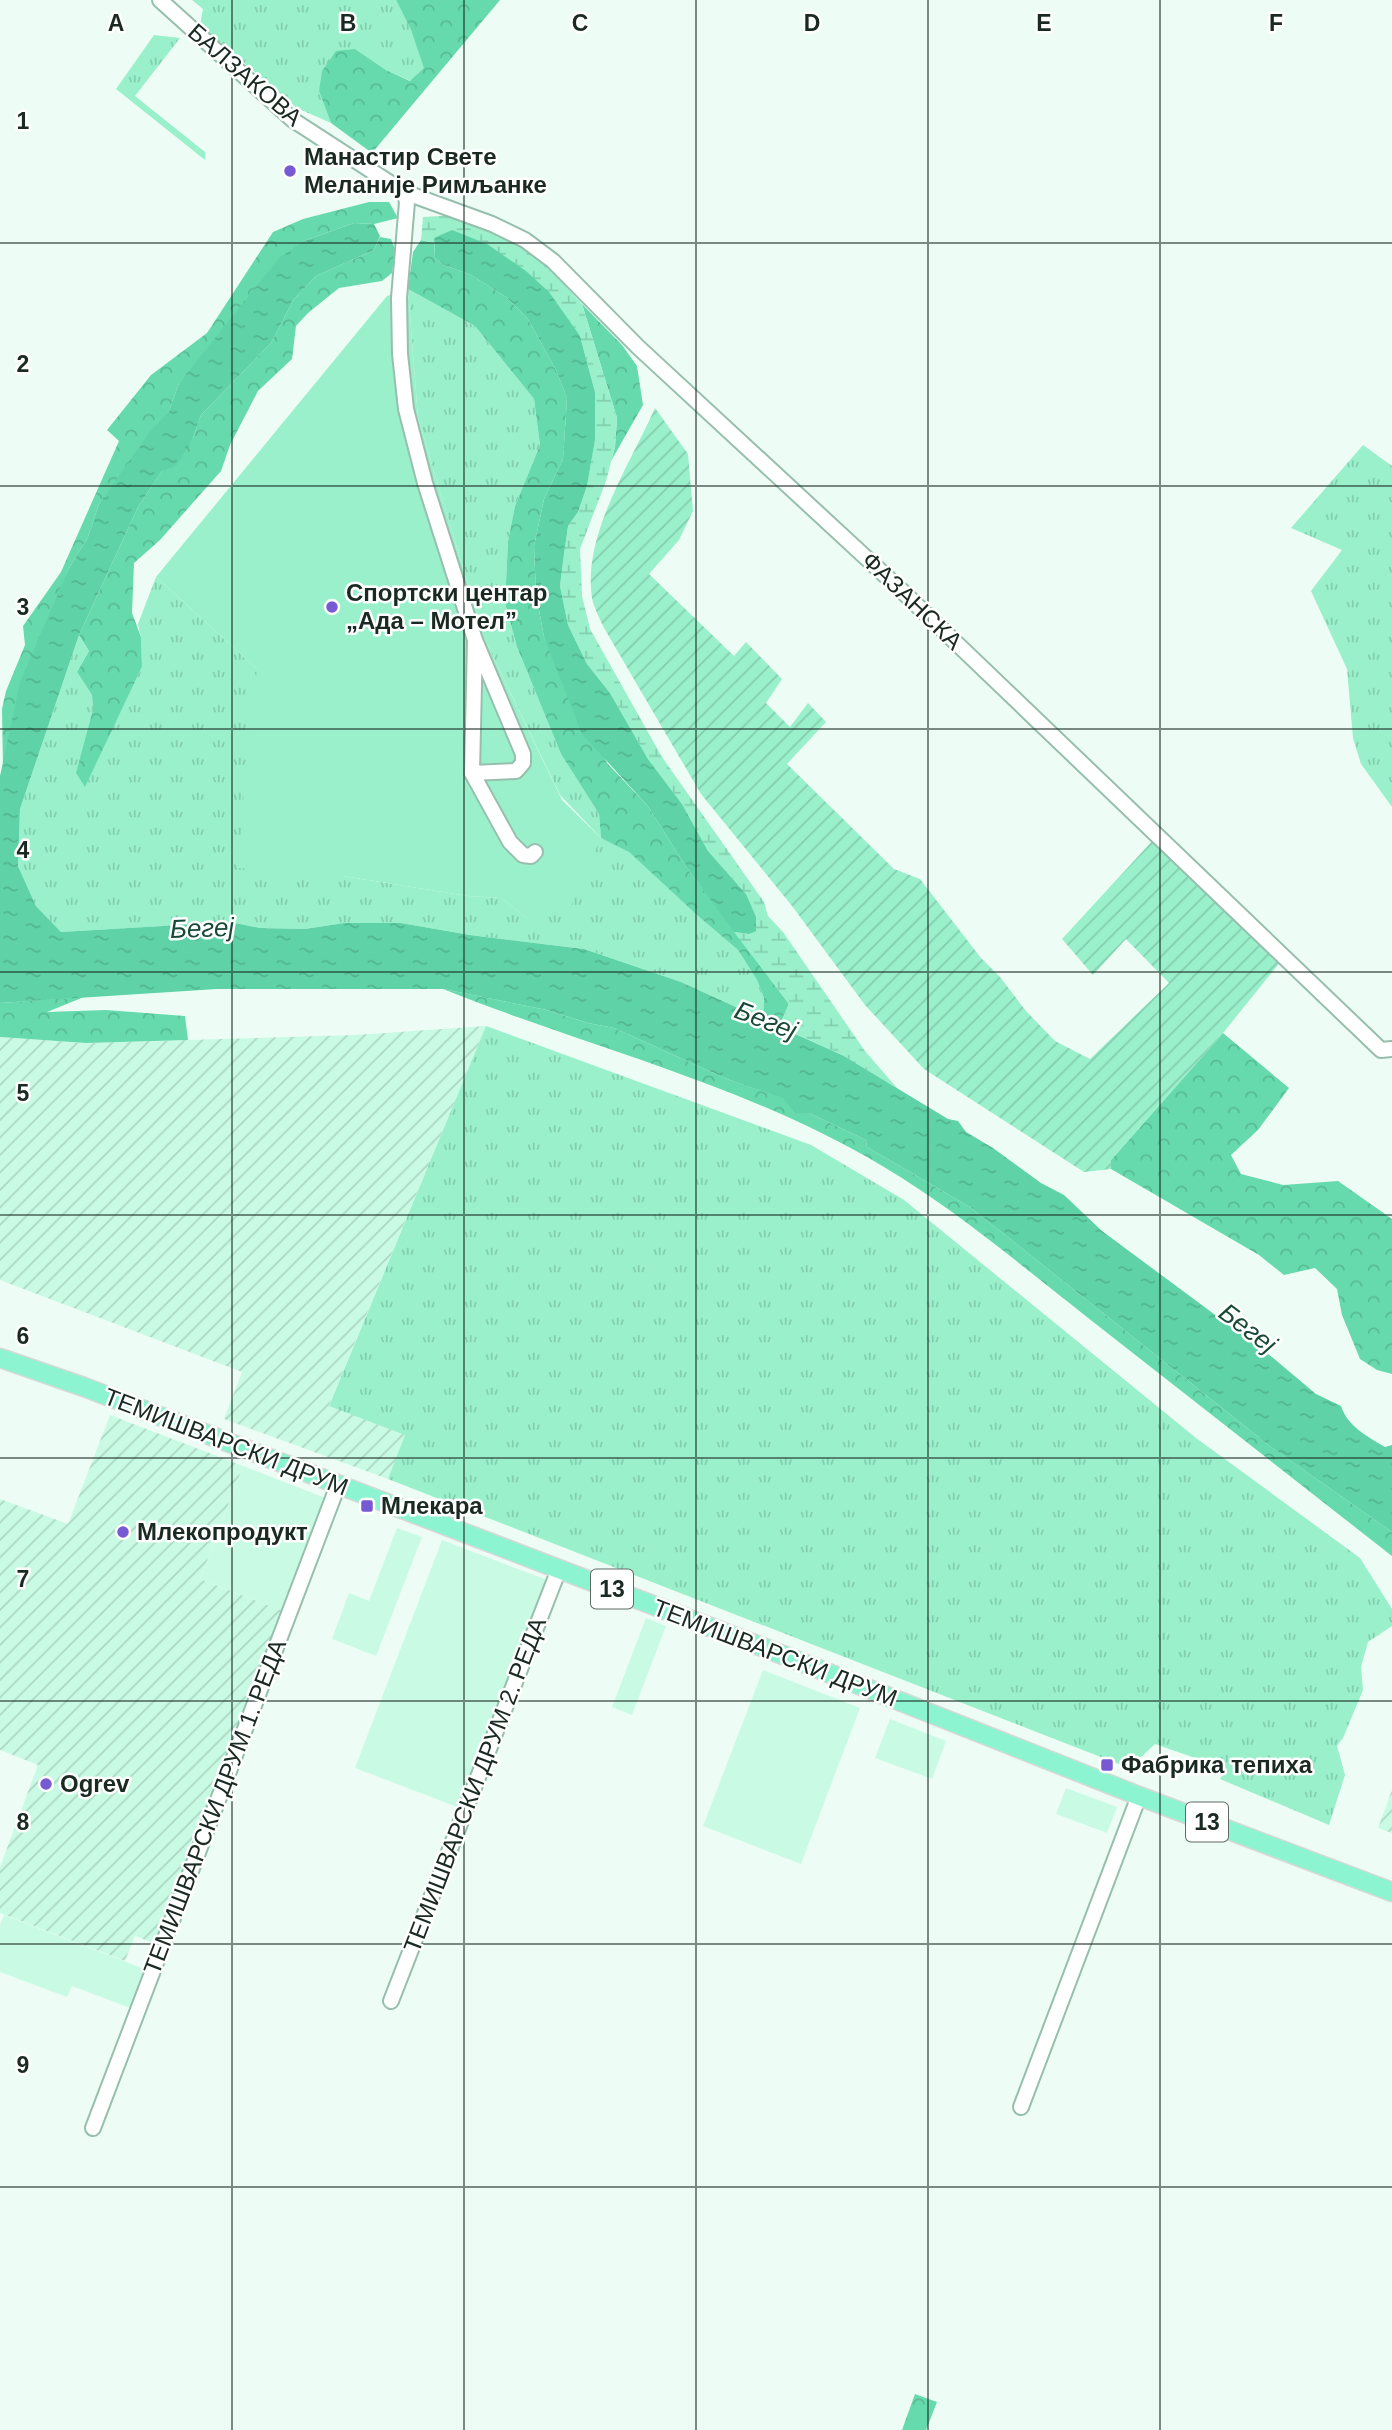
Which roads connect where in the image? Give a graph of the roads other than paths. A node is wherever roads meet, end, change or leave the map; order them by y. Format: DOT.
graph roads {
  1 [pos="160,0"];
  2 [pos="404,192"];
  3 [pos="475,640"];
  4 [pos="472,773"];
  5 [pos="536,852"];
  6 [pos="1392,1049"];
  7 [pos="0,1358"];
  8 [pos="338,1485"];
  9 [pos="559,1569"];
  10 [pos="1139,1796"];
  11 [pos="1392,1892"];
  12 [pos="391,2001"];
  13 [pos="1021,2107"];
  14 [pos="93,2128"];
  1 -- 2 [label="street, БАЛЗАКОВА"];
  2 -- 3 [label="street"];
  2 -- 6 [label="street, ФАЗАНСКА"];
  3 -- 4 [label="street"];
  3 -- 4 [label="street"];
  4 -- 5 [label="street"];
  7 -- 8 [label="main road, ТЕМИШВАРСКИ ДРУМ / 13"];
  8 -- 9 [label="main road, ТЕМИШВАРСКИ ДРУМ / 13"];
  8 -- 14 [label="street, ТЕМИШВАРСКИ ДРУМ 1. РЕДА"];
  9 -- 10 [label="main road, ТЕМИШВАРСКИ ДРУМ / 13"];
  9 -- 12 [label="street, ТЕМИШВАРСКИ ДРУМ 2. РЕДА"];
  10 -- 11 [label="main road, ТЕМИШВАРСКИ ДРУМ / 13"];
  10 -- 13 [label="street"];
}
